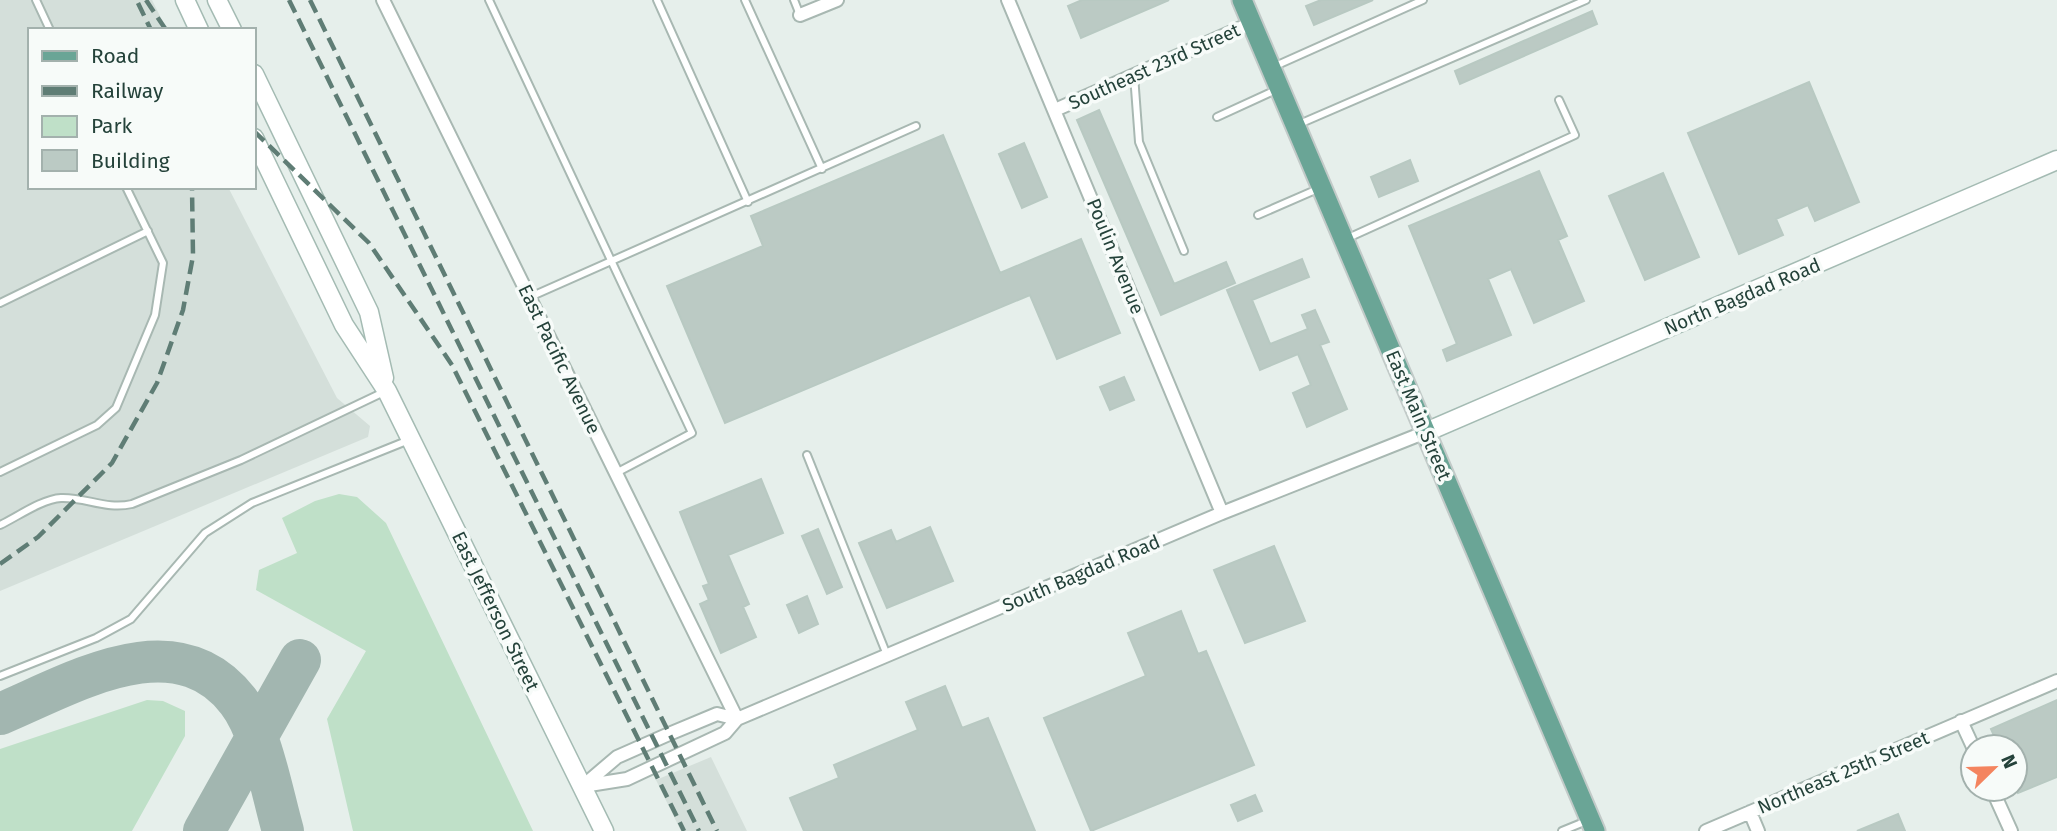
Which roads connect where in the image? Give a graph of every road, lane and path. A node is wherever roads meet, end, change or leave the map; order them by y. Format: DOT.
graph roads {
  1 [pos="36,0"];
  2 [pos="184,0"];
  3 [pos="217,0"];
  4 [pos="383,0"];
  5 [pos="489,0"];
  6 [pos="657,0"];
  7 [pos="745,0"];
  8 [pos="794,0"];
  9 [pos="836,0"];
  10 [pos="1008,0"];
  11 [pos="1242,0"];
  12 [pos="1423,0"];
  13 [pos="1586,0"];
  14 [pos="800,15"];
  15 [pos="1252,23"];
  16 [pos="49,28"];
  17 [pos="199,28"];
  18 [pos="231,28"];
  19 [pos="1271,67"];
  20 [pos="1134,75"];
  21 [pos="256,78"];
  22 [pos="1280,88"];
  23 [pos="1559,100"];
  24 [pos="1055,110"];
  25 [pos="1217,117"];
  26 [pos="1295,125"];
  27 [pos="916,126"];
  28 [pos="256,142"];
  29 [pos="2057,160"];
  30 [pos="822,169"];
  31 [pos="1322,188"];
  32 [pos="127,189"];
  33 [pos="748,202"];
  34 [pos="1258,215"];
  35 [pos="148,231"];
  36 [pos="1345,240"];
  37 [pos="1184,251"];
  38 [pos="612,262"];
  39 [pos="530,297"];
  40 [pos="0,303"];
  41 [pos="387,391"];
  42 [pos="1426,432"];
  43 [pos="411,440"];
  44 [pos="807,455"];
  45 [pos="0,472"];
  46 [pos="616,473"];
  47 [pos="1222,513"];
  48 [pos="0,525"];
  49 [pos="887,655"];
  50 [pos="0,676"];
  51 [pos="2057,681"];
  52 [pos="737,719"];
  53 [pos="1961,721"];
  54 [pos="1967,733"];
  55 [pos="583,786"];
  56 [pos="1998,803"];
  57 [pos="1750,812"];
  58 [pos="1593,825"];
  59 [pos="604,831"];
  60 [pos="1562,831"];
  61 [pos="1706,831"];
  62 [pos="1758,831"];
  63 [pos="2011,831"];
  1 -- 16 [label="lane"];
  2 -- 17 [label="main road"];
  3 -- 18 [label="main road"];
  4 -- 39 [label="street, East Pacific Avenue"];
  5 -- 38 [label="lane"];
  6 -- 33 [label="lane"];
  7 -- 30 [label="lane"];
  8 -- 14 [label="lane"];
  9 -- 14 [label="street"];
  10 -- 24 [label="street, Poulin Avenue"];
  11 -- 15 [label="main road, East Main Street"];
  12 -- 19 [label="lane"];
  13 -- 26 [label="lane"];
  15 -- 19 [label="main road, East Main Street"];
  15 -- 20 [label="street, Southeast 23rd Street"];
  19 -- 22 [label="main road, East Main Street"];
  20 -- 24 [label="street, Southeast 23rd Street"];
  20 -- 37 [label="lane"];
  21 -- 41 [label="main road, East Jefferson Street"];
  22 -- 25 [label="lane"];
  22 -- 26 [label="main road, East Main Street"];
  23 -- 36 [label="lane"];
  24 -- 47 [label="street, Poulin Avenue"];
  26 -- 31 [label="main road, East Main Street"];
  27 -- 30 [label="lane"];
  28 -- 41 [label="main road, East Jefferson Street"];
  29 -- 42 [label="main road, North Bagdad Road"];
  30 -- 33 [label="lane"];
  31 -- 34 [label="lane"];
  31 -- 36 [label="main road, East Main Street"];
  32 -- 35 [label="lane"];
  33 -- 38 [label="lane"];
  35 -- 40 [label="lane"];
  35 -- 45 [label="lane"];
  36 -- 42 [label="main road, East Main Street"];
  38 -- 39 [label="lane"];
  38 -- 46 [label="lane"];
  39 -- 46 [label="street, East Pacific Avenue"];
  41 -- 43 [label="main road, East Jefferson Street"];
  41 -- 48 [label="lane"];
  42 -- 47 [label="street, South Bagdad Road"];
  42 -- 58 [label="main road, East Main Street"];
  43 -- 50 [label="lane"];
  43 -- 55 [label="main road, East Jefferson Street"];
  44 -- 49 [label="lane"];
  46 -- 52 [label="street, East Pacific Avenue"];
  47 -- 49 [label="street, South Bagdad Road"];
  49 -- 52 [label="street, South Bagdad Road"];
  51 -- 53 [label="street, Northeast 25th Street"];
  52 -- 55 [label="street, South Bagdad Road"];
  52 -- 55 [label="street, South Bagdad Road"];
  53 -- 54 [label="street"];
  53 -- 57 [label="street, Northeast 25th Street"];
  55 -- 59 [label="main road, East Jefferson Street"];
  56 -- 63 [label="street"];
  57 -- 61 [label="street, Northeast 25th Street"];
  57 -- 62 [label="street"];
  58 -- 60 [label="lane"];
}
